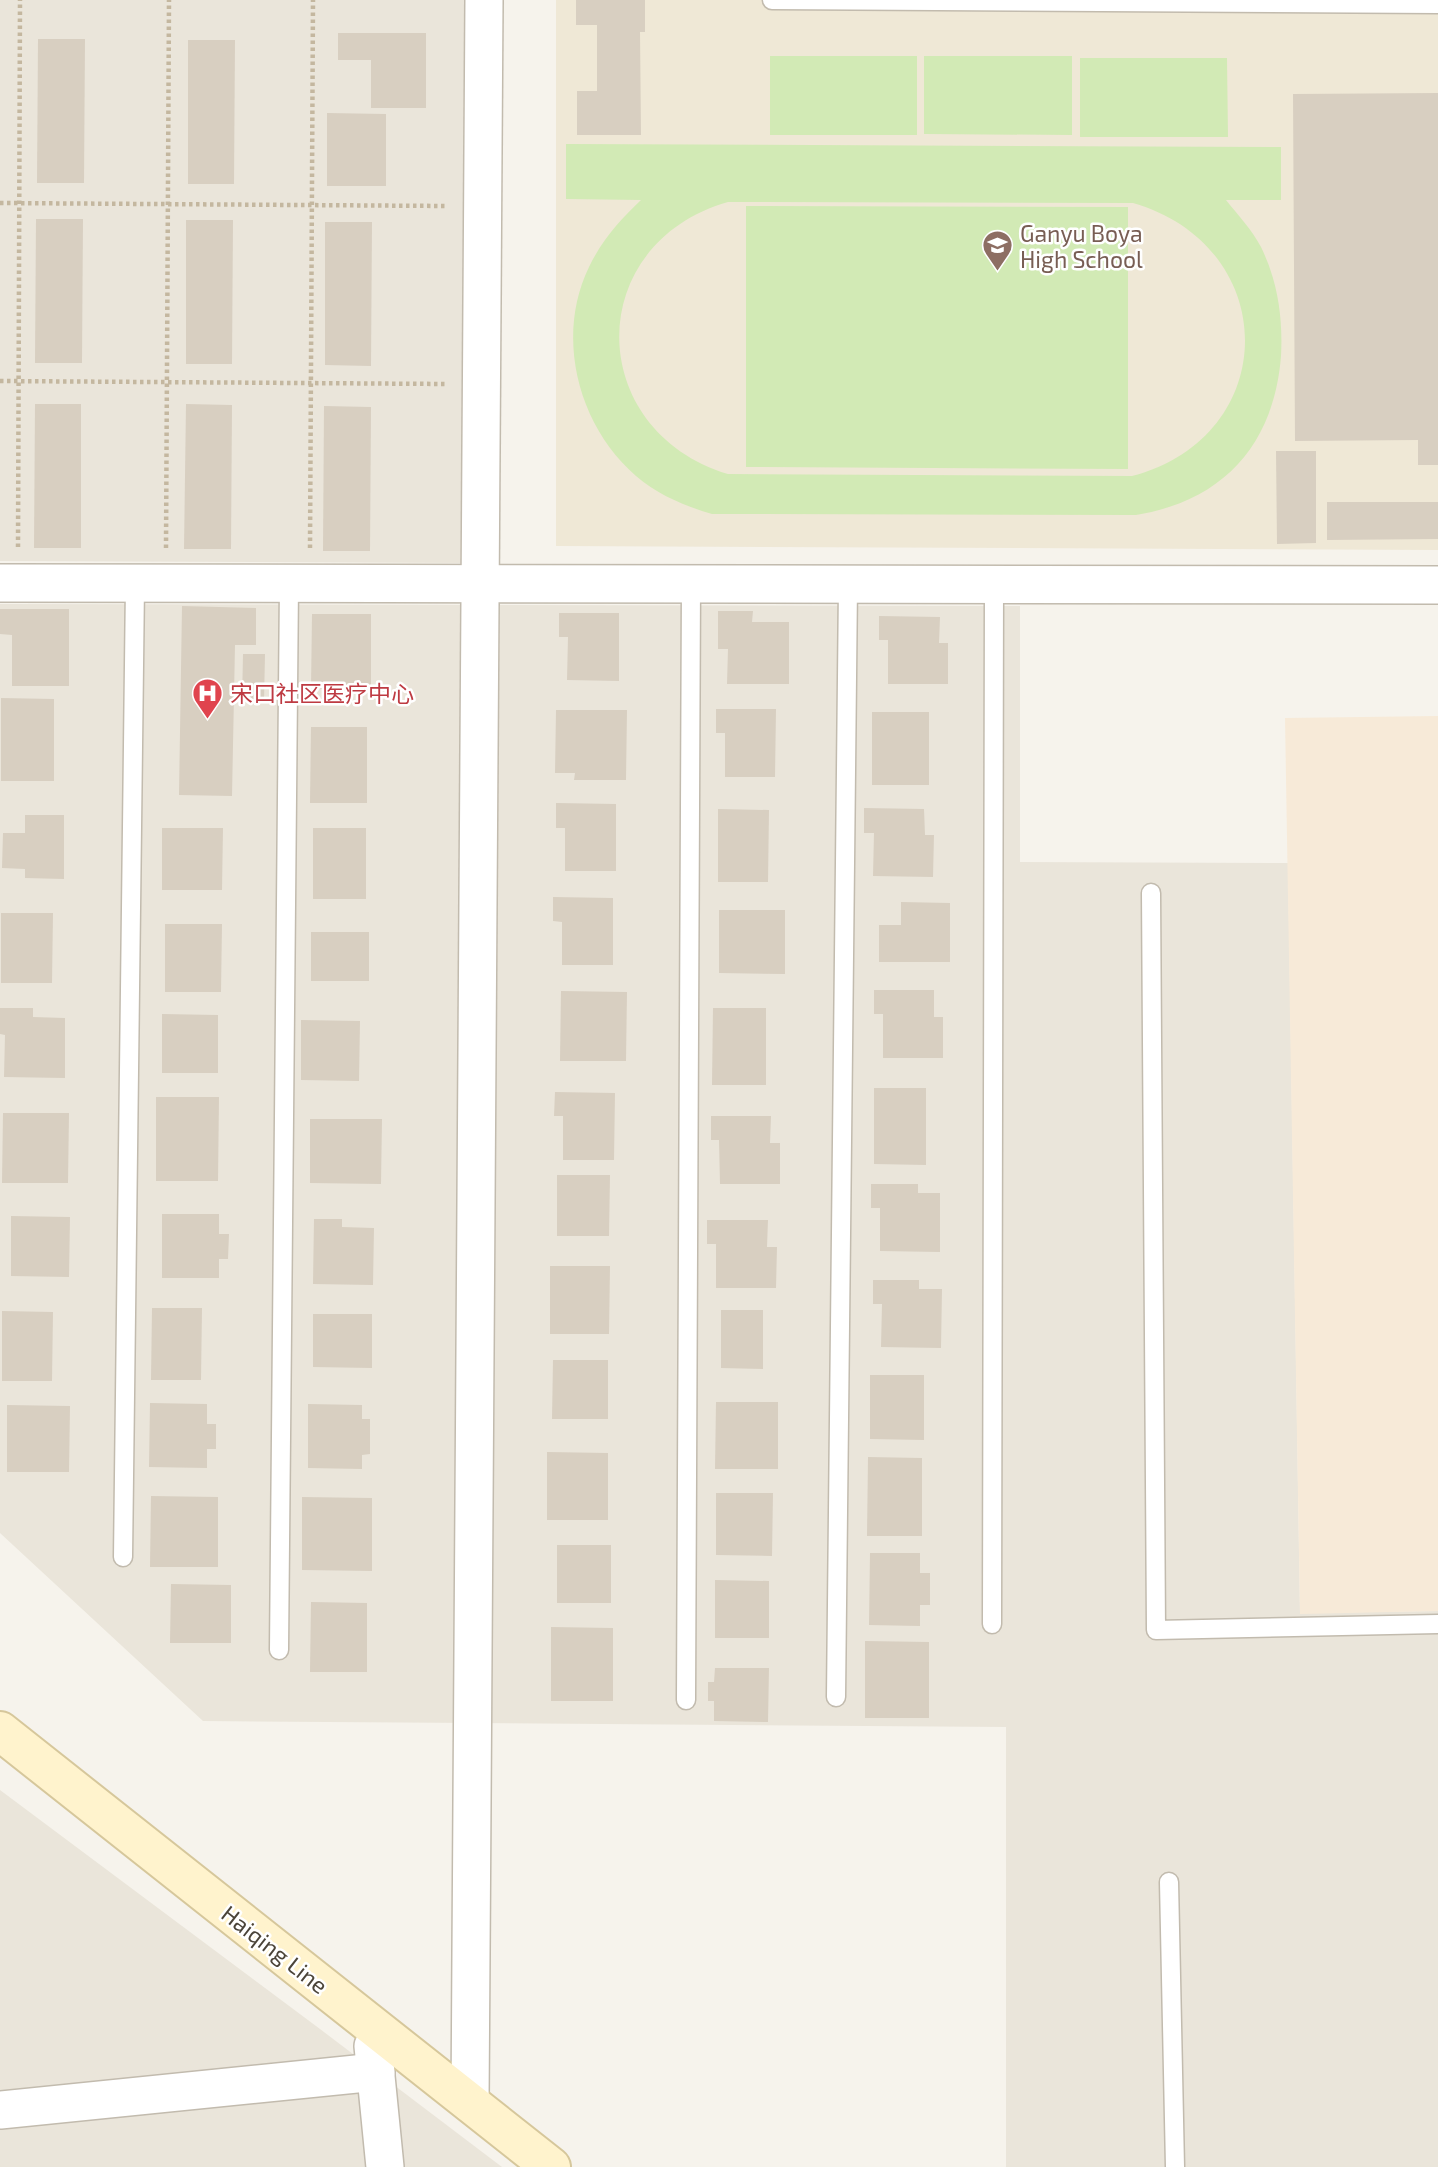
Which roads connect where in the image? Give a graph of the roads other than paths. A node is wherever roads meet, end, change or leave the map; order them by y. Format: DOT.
graph roads {
  1 [pos="484,0"];
  2 [pos="772,0"];
  3 [pos="1438,4"];
  4 [pos="9,583"];
  5 [pos="150,584"];
  6 [pos="299,584"];
  7 [pos="480,584"];
  8 [pos="691,584"];
  9 [pos="848,585"];
  10 [pos="994,585"];
  11 [pos="1438,585"];
  12 [pos="1151,893"];
  13 [pos="123,1557"];
  14 [pos="992,1624"];
  15 [pos="1438,1624"];
  16 [pos="279,1650"];
  17 [pos="836,1697"];
  18 [pos="686,1700"];
  19 [pos="0,1731"];
  20 [pos="1169,1882"];
  21 [pos="371,2025"];
  22 [pos="376,2071"];
  23 [pos="470,2104"];
  24 [pos="0,2110"];
  25 [pos="385,2167"];
  26 [pos="551,2167"];
  27 [pos="1175,2167"];
  1 -- 7 [label="street"];
  2 -- 3 [label="lane"];
  4 -- 5 [label="street"];
  5 -- 6 [label="street"];
  5 -- 13 [label="lane"];
  6 -- 7 [label="street"];
  6 -- 16 [label="lane"];
  7 -- 8 [label="street"];
  7 -- 23 [label="street"];
  8 -- 9 [label="street"];
  8 -- 18 [label="lane"];
  9 -- 10 [label="street"];
  9 -- 17 [label="lane"];
  10 -- 11 [label="street"];
  10 -- 14 [label="lane"];
  12 -- 15 [label="lane"];
  19 -- 21 [label="main road, Haiqing Line"];
  20 -- 27 [label="lane"];
  21 -- 22 [label="street"];
  21 -- 23 [label="main road, Haiqing Line"];
  22 -- 24 [label="street"];
  22 -- 25 [label="street"];
  23 -- 26 [label="main road, Haiqing Line"];
}
